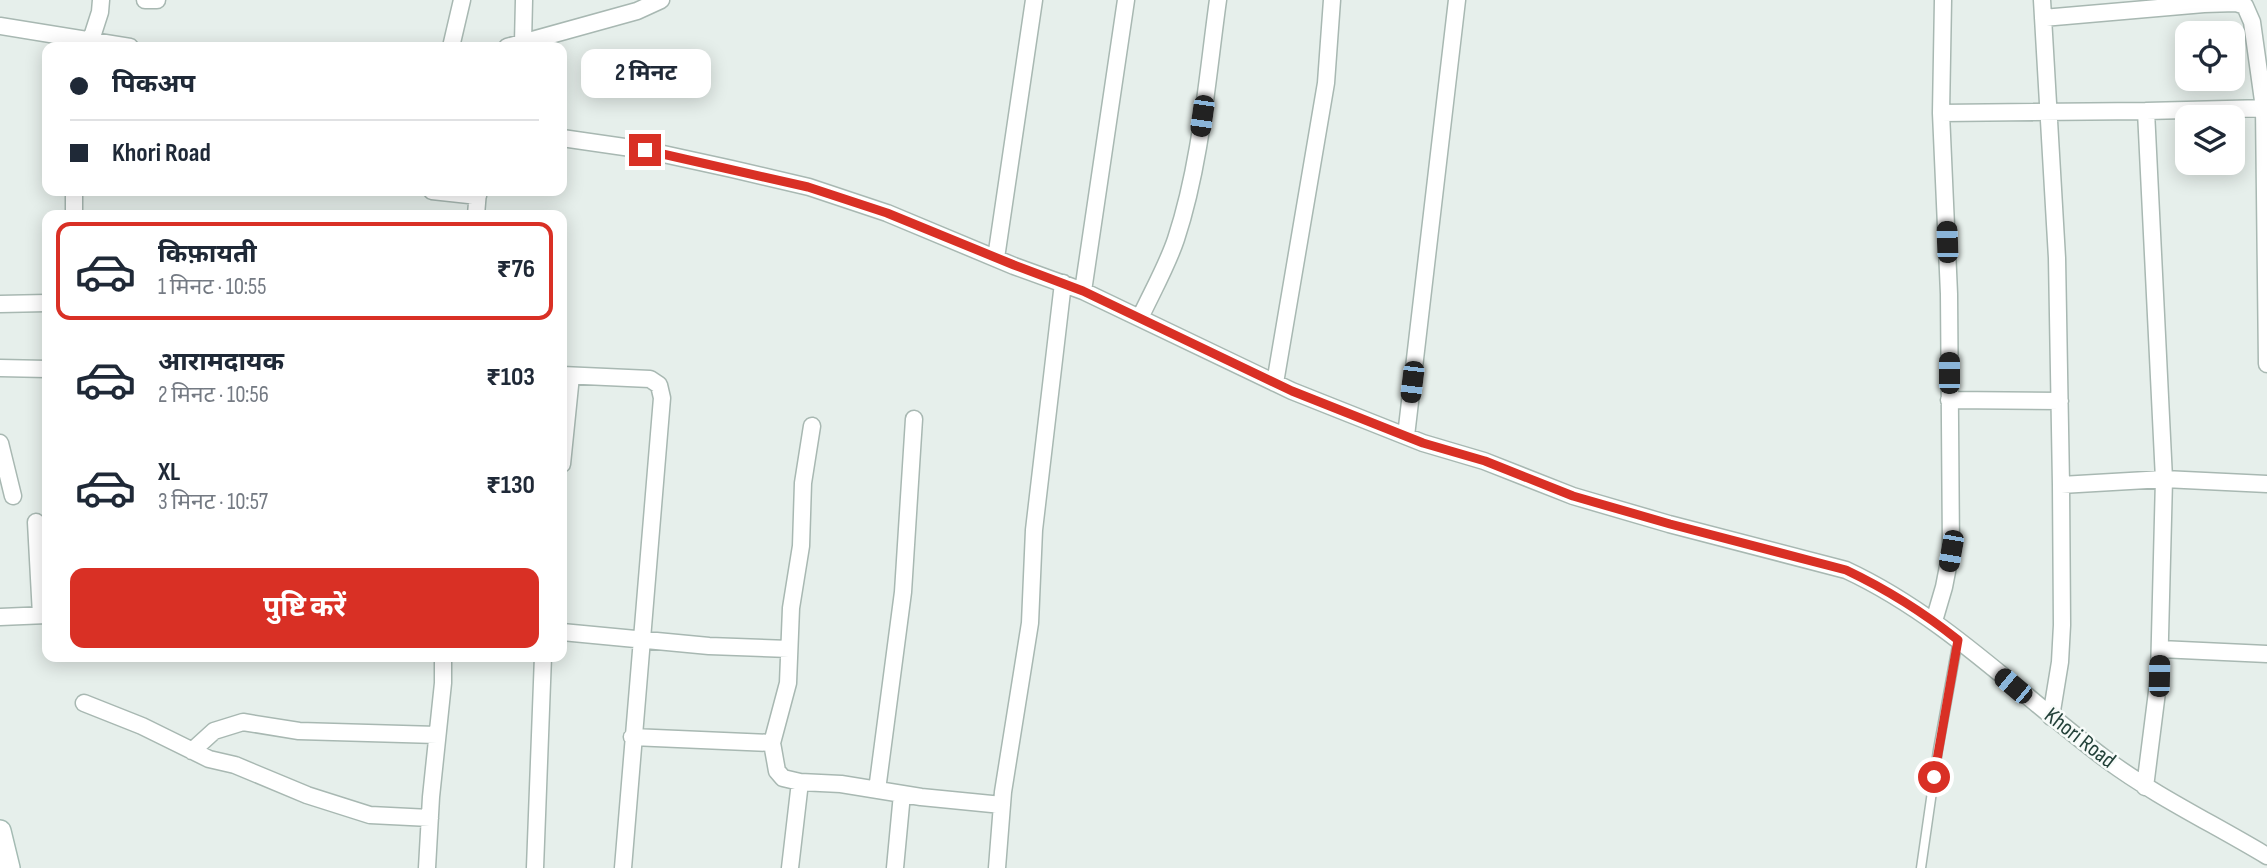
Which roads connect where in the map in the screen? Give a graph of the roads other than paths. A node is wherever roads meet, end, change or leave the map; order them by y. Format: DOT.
graph roads {
  1 [pos="101,0"];
  2 [pos="145,0"];
  3 [pos="157,0"];
  4 [pos="462,0"];
  5 [pos="524,0"];
  6 [pos="662,0"];
  7 [pos="1034,0"];
  8 [pos="1126,0"];
  9 [pos="1218,0"];
  10 [pos="1332,0"];
  11 [pos="1457,0"];
  12 [pos="1943,0"];
  13 [pos="2042,0"];
  14 [pos="637,6"];
  15 [pos="2043,18"];
  16 [pos="0,26"];
  17 [pos="81,42"];
  18 [pos="452,42"];
  19 [pos="516,42"];
  20 [pos="524,42"];
  21 [pos="2266,108"];
  22 [pos="2146,111"];
  23 [pos="2048,112"];
  24 [pos="1941,113"];
  25 [pos="567,139"];
  26 [pos="996,258"];
  27 [pos="1063,284"];
  28 [pos="1083,291"];
  29 [pos="42,303"];
  30 [pos="0,304"];
  31 [pos="1140,318"];
  32 [pos="2267,364"];
  33 [pos="0,368"];
  34 [pos="42,369"];
  35 [pos="567,375"];
  36 [pos="1275,383"];
  37 [pos="1949,400"];
  38 [pos="2060,401"];
  39 [pos="914,419"];
  40 [pos="812,426"];
  41 [pos="1406,436"];
  42 [pos="0,443"];
  43 [pos="2165,479"];
  44 [pos="2267,484"];
  45 [pos="2061,485"];
  46 [pos="13,496"];
  47 [pos="36,522"];
  48 [pos="42,592"];
  49 [pos="42,615"];
  50 [pos="0,617"];
  51 [pos="1934,621"];
  52 [pos="567,632"];
  53 [pos="642,638"];
  54 [pos="1958,640"];
  55 [pos="789,649"];
  56 [pos="2160,649"];
  57 [pos="2267,654"];
  58 [pos="443,662"];
  59 [pos="543,662"];
  60 [pos="84,703"];
  61 [pos="2051,717"];
  62 [pos="438,735"];
  63 [pos="632,737"];
  64 [pos="772,743"];
  65 [pos="192,751"];
  66 [pos="800,782"];
  67 [pos="2145,788"];
  68 [pos="877,790"];
  69 [pos="902,794"];
  70 [pos="1002,806"];
  71 [pos="429,818"];
  72 [pos="0,831"];
  73 [pos="2267,856"];
  74 [pos="9,868"];
  75 [pos="427,868"];
  76 [pos="535,868"];
  77 [pos="623,868"];
  78 [pos="790,868"];
  79 [pos="895,868"];
  80 [pos="997,868"];
  81 [pos="1921,868"];
  1 -- 17 [label="street"];
  2 -- 3 [label="street"];
  4 -- 18 [label="street"];
  5 -- 19 [label="street"];
  6 -- 14 [label="street"];
  7 -- 26 [label="street"];
  8 -- 28 [label="street"];
  9 -- 31 [label="street"];
  10 -- 36 [label="street"];
  11 -- 41 [label="street"];
  12 -- 24 [label="street"];
  13 -- 15 [label="street"];
  14 -- 20 [label="street"];
  15 -- 21 [label="street"];
  15 -- 23 [label="street"];
  16 -- 17 [label="street"];
  21 -- 22 [label="street"];
  21 -- 32 [label="street"];
  22 -- 23 [label="street"];
  22 -- 43 [label="street"];
  23 -- 24 [label="street"];
  23 -- 38 [label="street"];
  24 -- 37 [label="street"];
  25 -- 26 [label="street, Khori Road"];
  26 -- 27 [label="street, Khori Road"];
  27 -- 28 [label="street, Khori Road"];
  27 -- 70 [label="street"];
  28 -- 31 [label="street, Khori Road"];
  29 -- 30 [label="street"];
  31 -- 36 [label="street, Khori Road"];
  33 -- 34 [label="street"];
  35 -- 53 [label="street"];
  36 -- 41 [label="street, Khori Road"];
  37 -- 38 [label="street"];
  37 -- 51 [label="street"];
  38 -- 45 [label="street"];
  39 -- 68 [label="street"];
  40 -- 55 [label="street"];
  41 -- 51 [label="street, Khori Road"];
  42 -- 46 [label="street"];
  43 -- 44 [label="street"];
  43 -- 45 [label="street"];
  43 -- 56 [label="street"];
  45 -- 61 [label="street"];
  47 -- 48 [label="street"];
  49 -- 50 [label="street"];
  51 -- 54 [label="street, Khori Road"];
  52 -- 53 [label="street"];
  53 -- 55 [label="street"];
  53 -- 63 [label="street"];
  54 -- 61 [label="street, Khori Road"];
  54 -- 81 [label="lane"];
  55 -- 64 [label="street"];
  56 -- 57 [label="street"];
  56 -- 67 [label="street"];
  58 -- 62 [label="street"];
  59 -- 76 [label="street"];
  60 -- 65 [label="street"];
  61 -- 67 [label="street, Khori Road"];
  62 -- 65 [label="street"];
  62 -- 71 [label="street"];
  63 -- 64 [label="street"];
  63 -- 77 [label="street"];
  64 -- 66 [label="street"];
  65 -- 71 [label="street"];
  66 -- 68 [label="street"];
  66 -- 78 [label="street"];
  67 -- 73 [label="street, Khori Road"];
  68 -- 69 [label="street"];
  69 -- 70 [label="street"];
  69 -- 79 [label="street"];
  70 -- 80 [label="street"];
  71 -- 75 [label="street"];
  72 -- 74 [label="street"];
}
